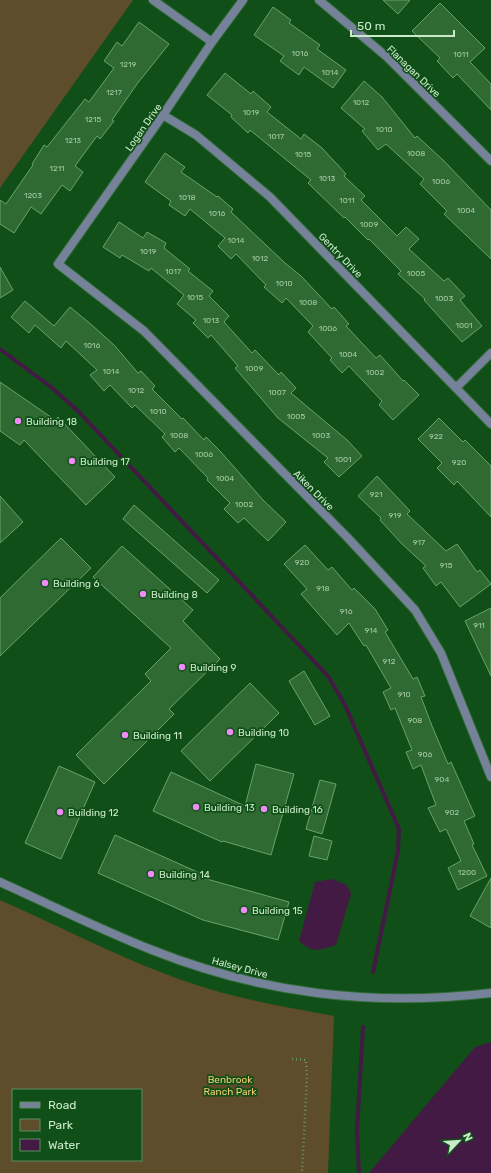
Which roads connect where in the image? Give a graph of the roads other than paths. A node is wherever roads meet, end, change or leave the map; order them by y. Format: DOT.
graph roads {
  1 [pos="153,0"];
  2 [pos="243,0"];
  3 [pos="319,0"];
  4 [pos="212,42"];
  5 [pos="164,115"];
  6 [pos="491,161"];
  7 [pos="58,264"];
  8 [pos="491,352"];
  9 [pos="456,388"];
  10 [pos="491,424"];
  11 [pos="491,777"];
  12 [pos="0,882"];
  13 [pos="491,993"];
  1 -- 4 [label="street"];
  2 -- 4 [label="street, Logan Drive"];
  3 -- 6 [label="street, Flanagan Drive"];
  4 -- 5 [label="street, Logan Drive"];
  5 -- 7 [label="street, Logan Drive"];
  5 -- 9 [label="street, Gentry Drive"];
  7 -- 11 [label="street, Aiken Drive"];
  8 -- 9 [label="street"];
  9 -- 10 [label="street, Gentry Drive"];
  12 -- 13 [label="street, Halsey Drive"];
}
